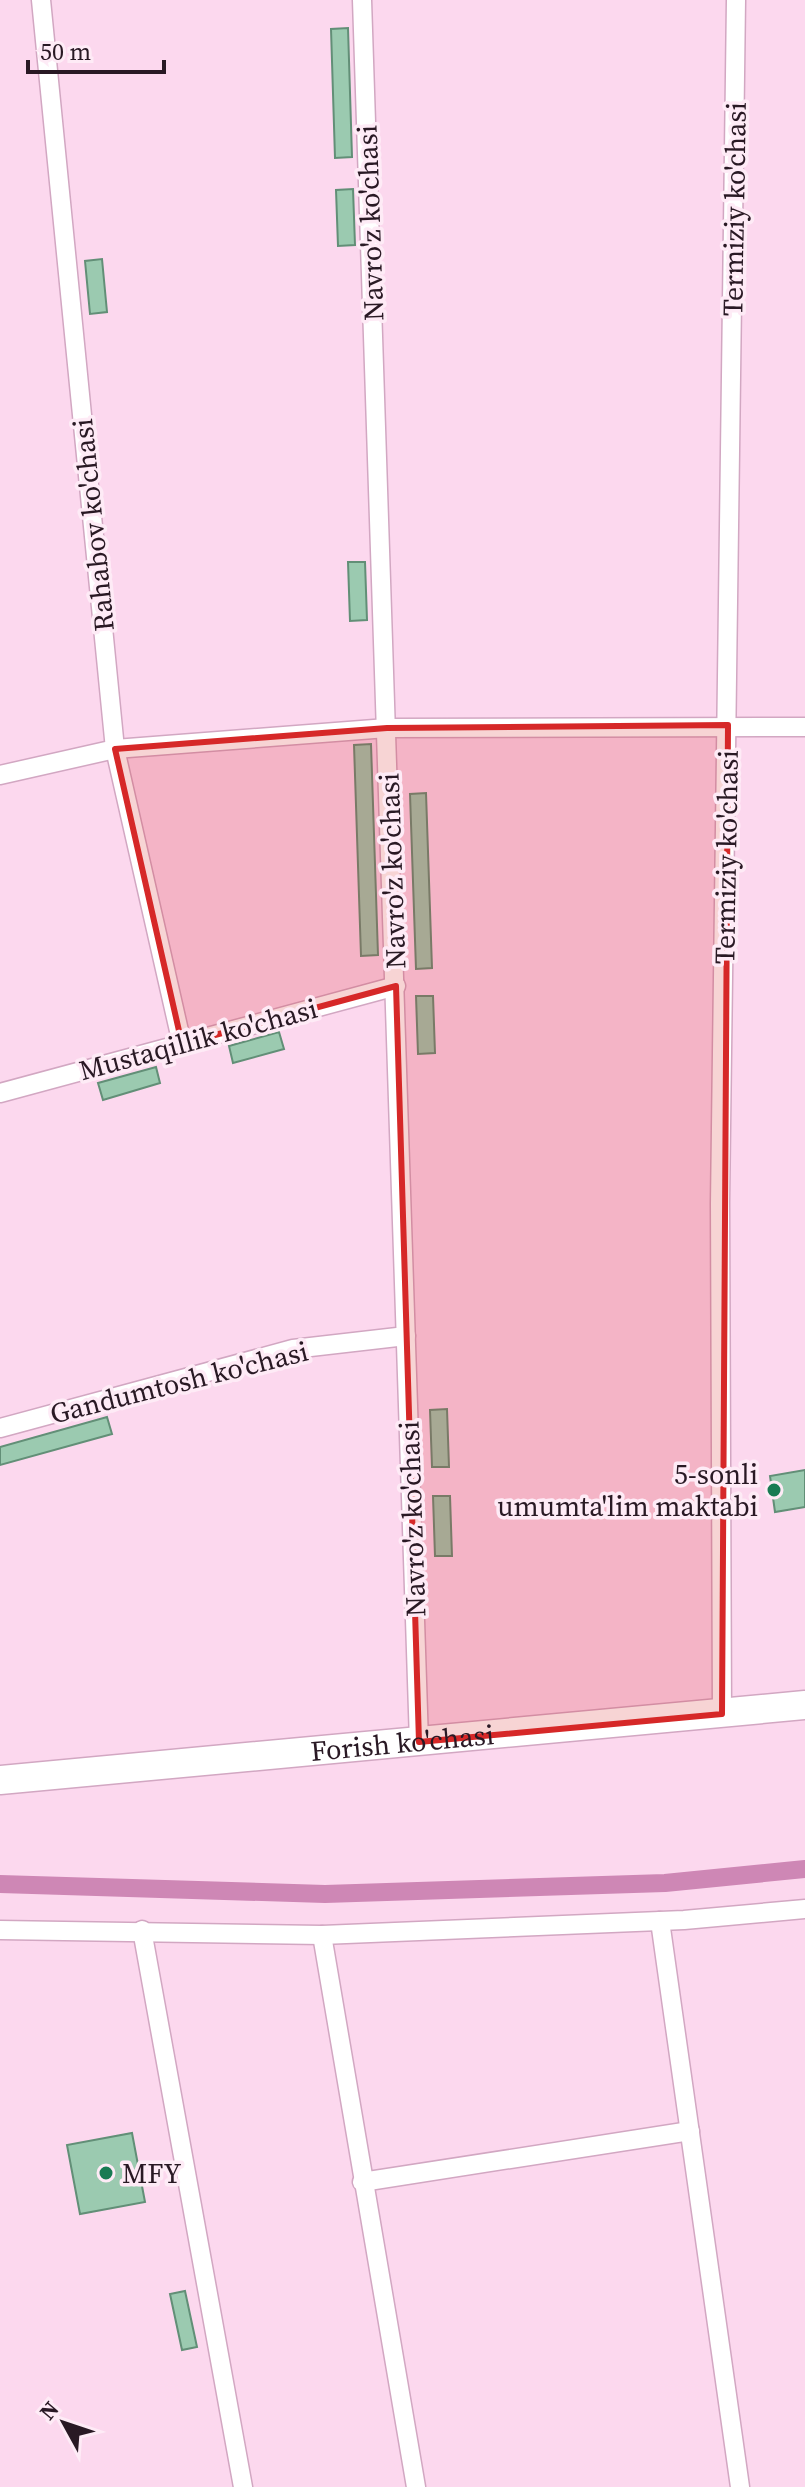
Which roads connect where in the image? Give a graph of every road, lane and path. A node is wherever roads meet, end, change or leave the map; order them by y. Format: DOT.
graph roads {
  1 [pos="41,0"];
  2 [pos="362,0"];
  3 [pos="736,0"];
  4 [pos="728,725"];
  5 [pos="805,727"];
  6 [pos="387,728"];
  7 [pos="115,749"];
  8 [pos="0,775"];
  9 [pos="396,986"];
  10 [pos="182,1044"];
  11 [pos="0,1093"];
  12 [pos="406,1336"];
  13 [pos="0,1428"];
  14 [pos="805,1705"];
  15 [pos="722,1714"];
  16 [pos="419,1742"];
  17 [pos="0,1780"];
  18 [pos="805,1909"];
  19 [pos="660,1921"];
  20 [pos="0,1930"];
  21 [pos="142,1930"];
  22 [pos="322,1935"];
  23 [pos="690,2131"];
  24 [pos="362,2182"];
  25 [pos="243,2487"];
  26 [pos="416,2487"];
  27 [pos="740,2487"];
  1 -- 7 [label="street, Rahabov ko'chasi"];
  2 -- 6 [label="street, Navro'z ko'chasi"];
  3 -- 4 [label="street, Termiziy ko'chasi"];
  4 -- 5 [label="street"];
  4 -- 6 [label="street"];
  4 -- 15 [label="street, Termiziy ko'chasi"];
  6 -- 7 [label="street"];
  6 -- 9 [label="street, Navro'z ko'chasi"];
  7 -- 8 [label="street"];
  7 -- 10 [label="street, Rahabov ko'chasi"];
  9 -- 10 [label="street, Mustaqillik ko'chasi"];
  9 -- 12 [label="street, Navro'z ko'chasi"];
  10 -- 11 [label="street, Mustaqillik ko'chasi"];
  12 -- 13 [label="street, Gandumtosh ko'chasi"];
  12 -- 16 [label="street, Navro'z ko'chasi"];
  14 -- 15 [label="main road, Forish ko'chasi"];
  15 -- 16 [label="main road, Forish ko'chasi"];
  16 -- 17 [label="main road, Forish ko'chasi"];
  18 -- 19 [label="street"];
  19 -- 22 [label="street"];
  19 -- 23 [label="street"];
  20 -- 21 [label="street"];
  21 -- 22 [label="street"];
  21 -- 25 [label="street"];
  22 -- 24 [label="street"];
  23 -- 24 [label="street"];
  23 -- 27 [label="street"];
  24 -- 26 [label="street"];
}
